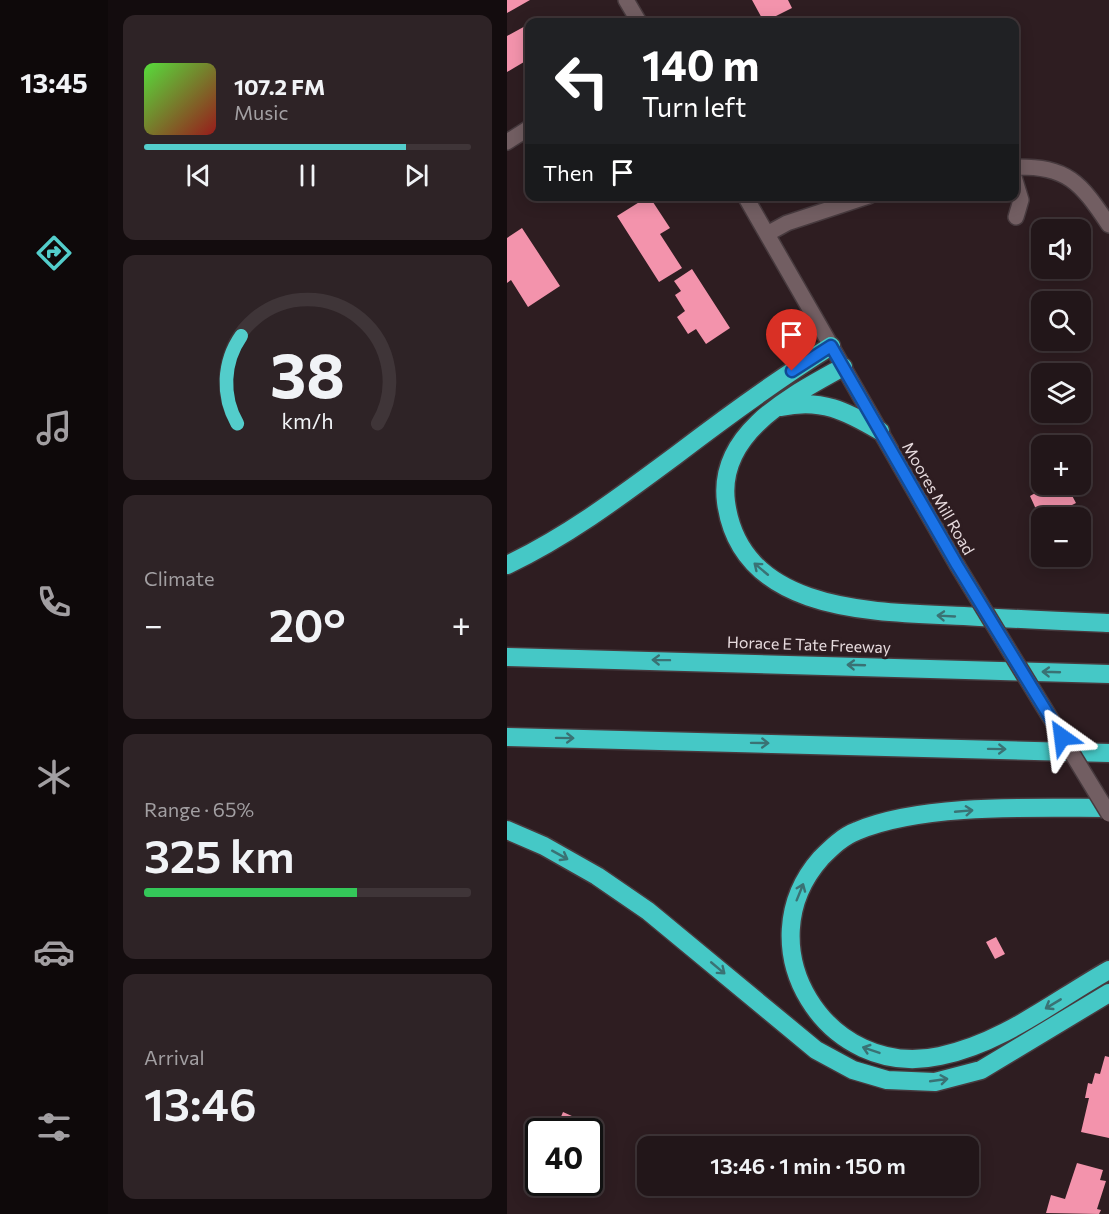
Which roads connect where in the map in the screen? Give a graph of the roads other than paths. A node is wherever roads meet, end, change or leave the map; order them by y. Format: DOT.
graph roads {
  1 [pos="626,0"];
  2 [pos="637,18"];
  3 [pos="525,131"];
  4 [pos="507,142"];
  5 [pos="1019,167"];
  6 [pos="1019,193"];
  7 [pos="752,201"];
  8 [pos="854,201"];
  9 [pos="1016,217"];
  10 [pos="1109,225"];
  11 [pos="767,234"];
  12 [pos="831,346"];
  13 [pos="843,367"];
  14 [pos="770,410"];
  15 [pos="880,431"];
  16 [pos="507,565"];
  17 [pos="1109,623"];
  18 [pos="507,657"];
  19 [pos="1109,674"];
  20 [pos="507,736"];
  21 [pos="1109,753"];
  22 [pos="1109,808"];
  23 [pos="1109,814"];
  24 [pos="507,830"];
  25 [pos="1107,970"];
  26 [pos="1106,995"];
  1 -- 2 [label="street"];
  3 -- 4 [label="street"];
  5 -- 10 [label="street"];
  6 -- 9 [label="street"];
  7 -- 11 [label="street, Moores Mill Road"];
  8 -- 11 [label="street"];
  11 -- 12 [label="street, Moores Mill Road"];
  12 -- 13 [label="street, Moores Mill Road"];
  12 -- 16 [label="highway"];
  13 -- 14 [label="highway"];
  13 -- 15 [label="street, Moores Mill Road"];
  14 -- 15 [label="highway"];
  17 -- 14 [label="highway, one-way"];
  15 -- 23 [label="street, Moores Mill Road, bridge"];
  19 -- 18 [label="highway, Horace E Tate Freeway, one-way"];
  20 -- 21 [label="highway, one-way"];
  25 -- 22 [label="highway, one-way"];
  24 -- 26 [label="highway, one-way"];
}
